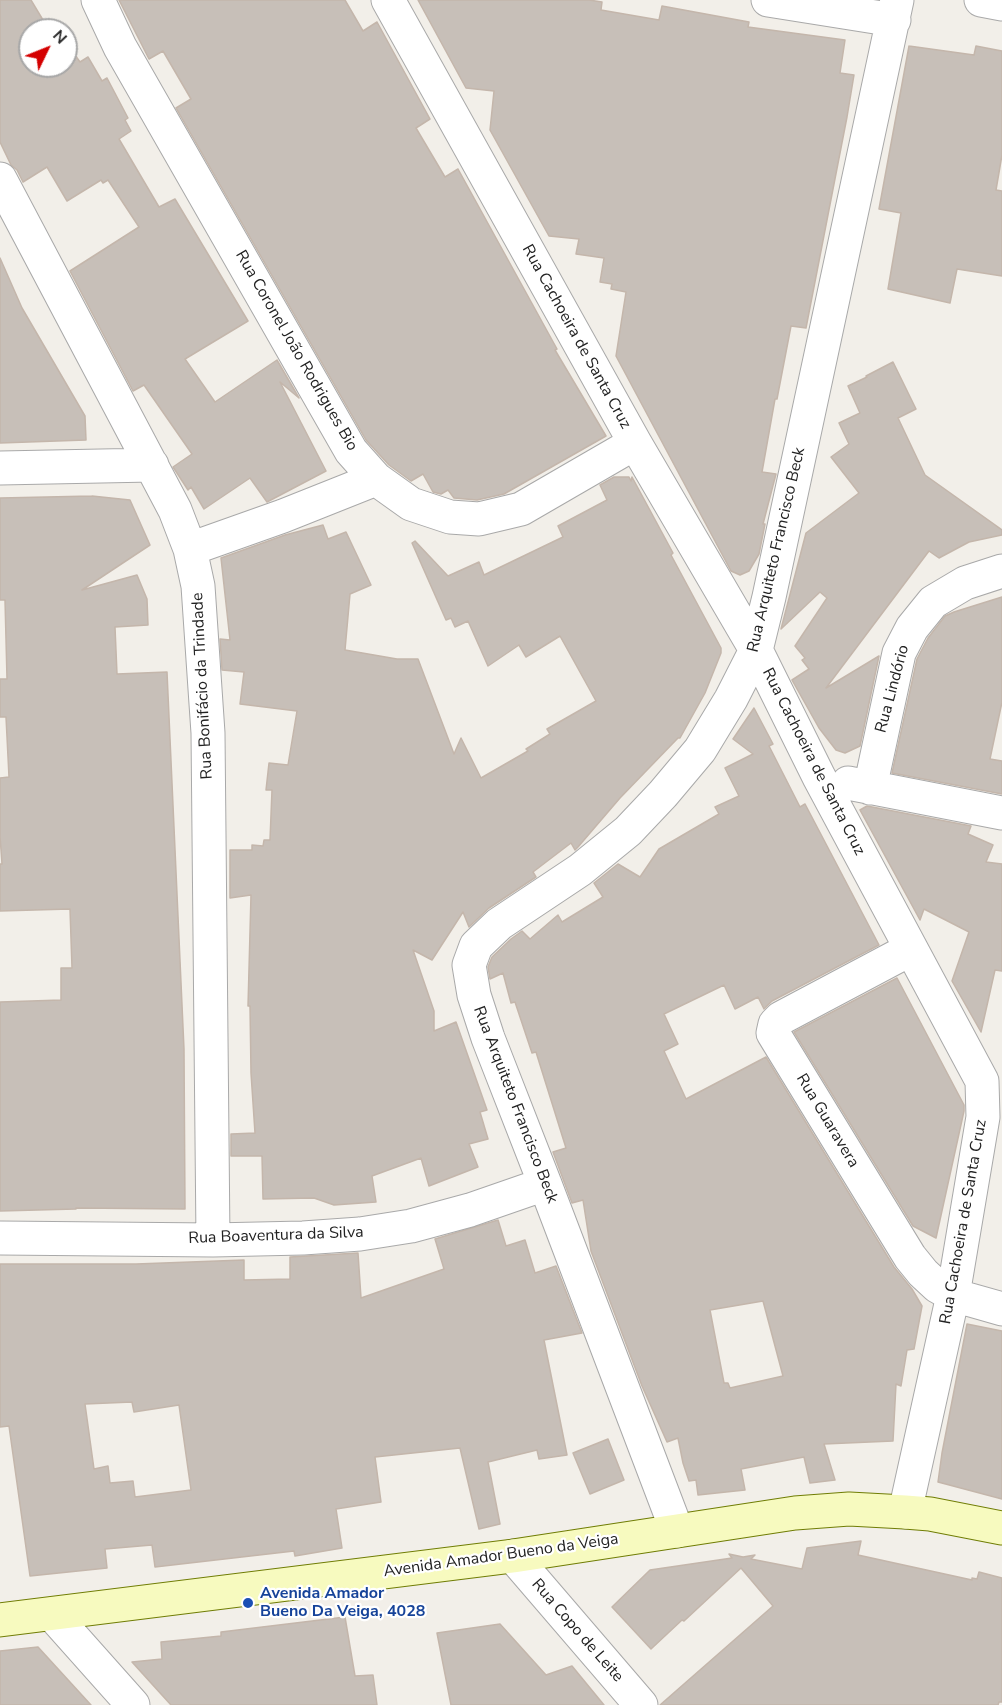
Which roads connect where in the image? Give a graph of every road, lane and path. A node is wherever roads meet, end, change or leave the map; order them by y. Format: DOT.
graph roads {
  1 [pos="98,0"];
  2 [pos="388,0"];
  3 [pos="768,0"];
  4 [pos="981,0"];
  5 [pos="1002,4"];
  6 [pos="896,10"];
  7 [pos="0,179"];
  8 [pos="635,442"];
  9 [pos="152,465"];
  10 [pos="0,468"];
  11 [pos="376,479"];
  12 [pos="190,549"];
  13 [pos="1002,571"];
  14 [pos="756,650"];
  15 [pos="819,777"];
  16 [pos="870,788"];
  17 [pos="1002,813"];
  18 [pos="911,949"];
  19 [pos="992,1083"];
  20 [pos="545,1184"];
  21 [pos="0,1238"];
  22 [pos="213,1240"];
  23 [pos="953,1295"];
  24 [pos="1002,1309"];
  25 [pos="905,1512"];
  26 [pos="1002,1528"];
  27 [pos="677,1531"];
  28 [pos="513,1556"];
  29 [pos="52,1614"];
  30 [pos="0,1620"];
  31 [pos="133,1705"];
  32 [pos="641,1705"];
  1 -- 11 [label="street, Rua Coronel João Rodrigues Bio"];
  2 -- 8 [label="street, Rua Cachoeira de Santa Cruz"];
  3 -- 6 [label="street"];
  4 -- 5 [label="street"];
  6 -- 14 [label="street, Rua Arquiteto Francisco Beck"];
  7 -- 9 [label="street, Rua Bonifácio da Trindade"];
  8 -- 11 [label="street, Rua Coronel João Rodrigues Bio"];
  8 -- 14 [label="street, Rua Cachoeira de Santa Cruz"];
  9 -- 10 [label="street"];
  9 -- 12 [label="street, Rua Bonifácio da Trindade"];
  11 -- 12 [label="street"];
  12 -- 22 [label="street, Rua Bonifácio da Trindade"];
  13 -- 16 [label="street, Rua Lindório"];
  14 -- 15 [label="street, Rua Cachoeira de Santa Cruz"];
  14 -- 20 [label="street, Rua Arquiteto Francisco Beck"];
  15 -- 16 [label="street"];
  15 -- 18 [label="street, Rua Cachoeira de Santa Cruz"];
  16 -- 17 [label="street"];
  18 -- 19 [label="street, Rua Cachoeira de Santa Cruz"];
  18 -- 23 [label="street, Rua Guaravera"];
  19 -- 23 [label="street, Rua Cachoeira de Santa Cruz"];
  20 -- 22 [label="street, Rua Boaventura da Silva"];
  20 -- 27 [label="street, Rua Arquiteto Francisco Beck"];
  21 -- 22 [label="street, Rua Boaventura da Silva"];
  23 -- 24 [label="street, Rua Guaravera"];
  23 -- 25 [label="street, Rua Cachoeira de Santa Cruz"];
  25 -- 26 [label="main road, Avenida Amador Bueno da Veiga"];
  25 -- 27 [label="main road, Avenida Amador Bueno da Veiga"];
  27 -- 28 [label="main road, Avenida Amador Bueno da Veiga"];
  28 -- 29 [label="main road, Avenida Amador Bueno da Veiga"];
  28 -- 32 [label="street, Rua Copo de Leite"];
  29 -- 30 [label="main road, Avenida Amador Bueno da Veiga"];
  29 -- 31 [label="street"];
}
